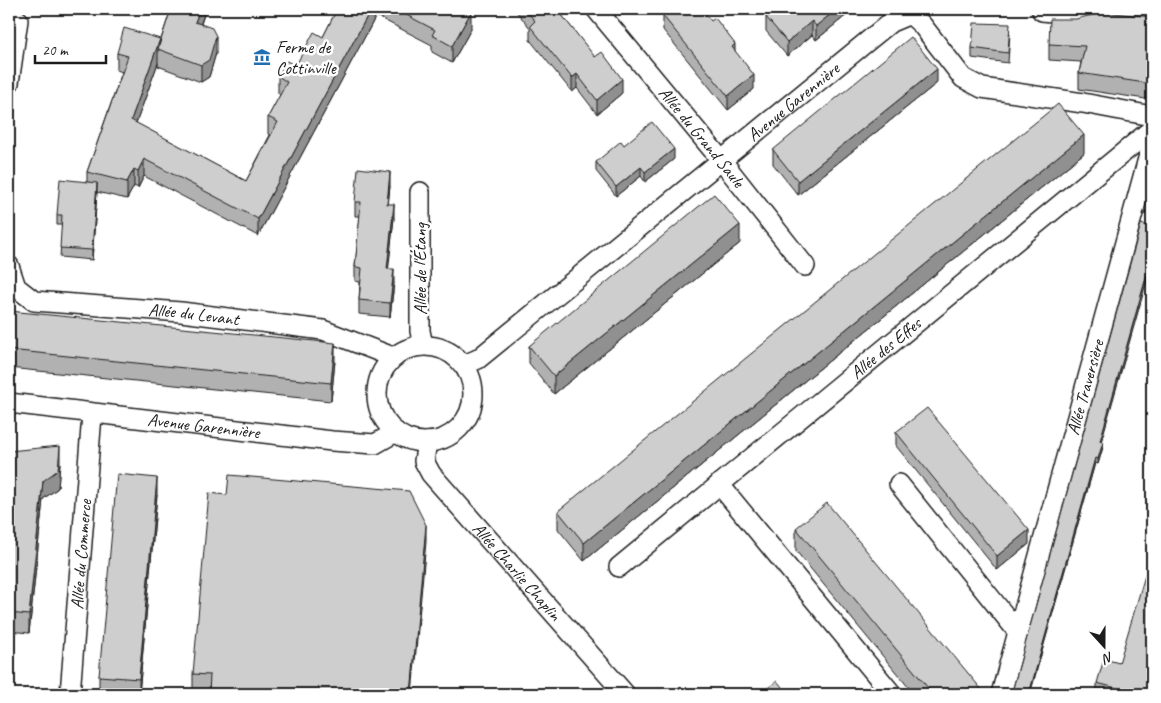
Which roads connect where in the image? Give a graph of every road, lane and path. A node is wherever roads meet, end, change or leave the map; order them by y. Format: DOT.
graph roads {
  1 [pos="596,9"];
  2 [pos="909,11"];
  3 [pos="1042,11"];
  4 [pos="18,20"];
  5 [pos="1152,22"];
  6 [pos="9,83"];
  7 [pos="1152,116"];
  8 [pos="1152,129"];
  9 [pos="1152,144"];
  10 [pos="722,161"];
  11 [pos="420,192"];
  12 [pos="9,266"];
  13 [pos="806,266"];
  14 [pos="423,345"];
  15 [pos="393,357"];
  16 [pos="464,365"];
  17 [pos="9,403"];
  18 [pos="92,415"];
  19 [pos="396,432"];
  20 [pos="427,442"];
  21 [pos="719,484"];
  22 [pos="899,484"];
  23 [pos="619,567"];
  24 [pos="1018,632"];
  25 [pos="70,694"];
  26 [pos="625,694"];
  27 [pos="892,694"];
  28 [pos="1001,694"];
  1 -- 10 [label="street, Allée du Grand Saule"];
  2 -- 7 [label="street, Avenue Garennière"];
  2 -- 10 [label="street, Avenue Garennière"];
  3 -- 5 [label="street"];
  4 -- 6 [label="street"];
  8 -- 21 [label="street, Allée des Effes"];
  9 -- 24 [label="street, Allée Traversière"];
  10 -- 13 [label="street, Allée du Grand Saule"];
  10 -- 16 [label="street, Avenue Garennière"];
  11 -- 14 [label="street, Allée de l'Étang"];
  12 -- 15 [label="street, Allée du Levant"];
  14 -- 15 [label="street"];
  14 -- 16 [label="street"];
  15 -- 19 [label="street"];
  16 -- 20 [label="street"];
  17 -- 18 [label="street, Avenue Garennière"];
  18 -- 19 [label="street, Avenue Garennière"];
  18 -- 25 [label="street, Allée du Commerce"];
  19 -- 20 [label="street"];
  20 -- 26 [label="street, Allée Charlie Chaplin"];
  21 -- 23 [label="street, Allée des Effes"];
  21 -- 27 [label="street"];
  22 -- 24 [label="street"];
  24 -- 28 [label="street, Allée Traversière"];
}
